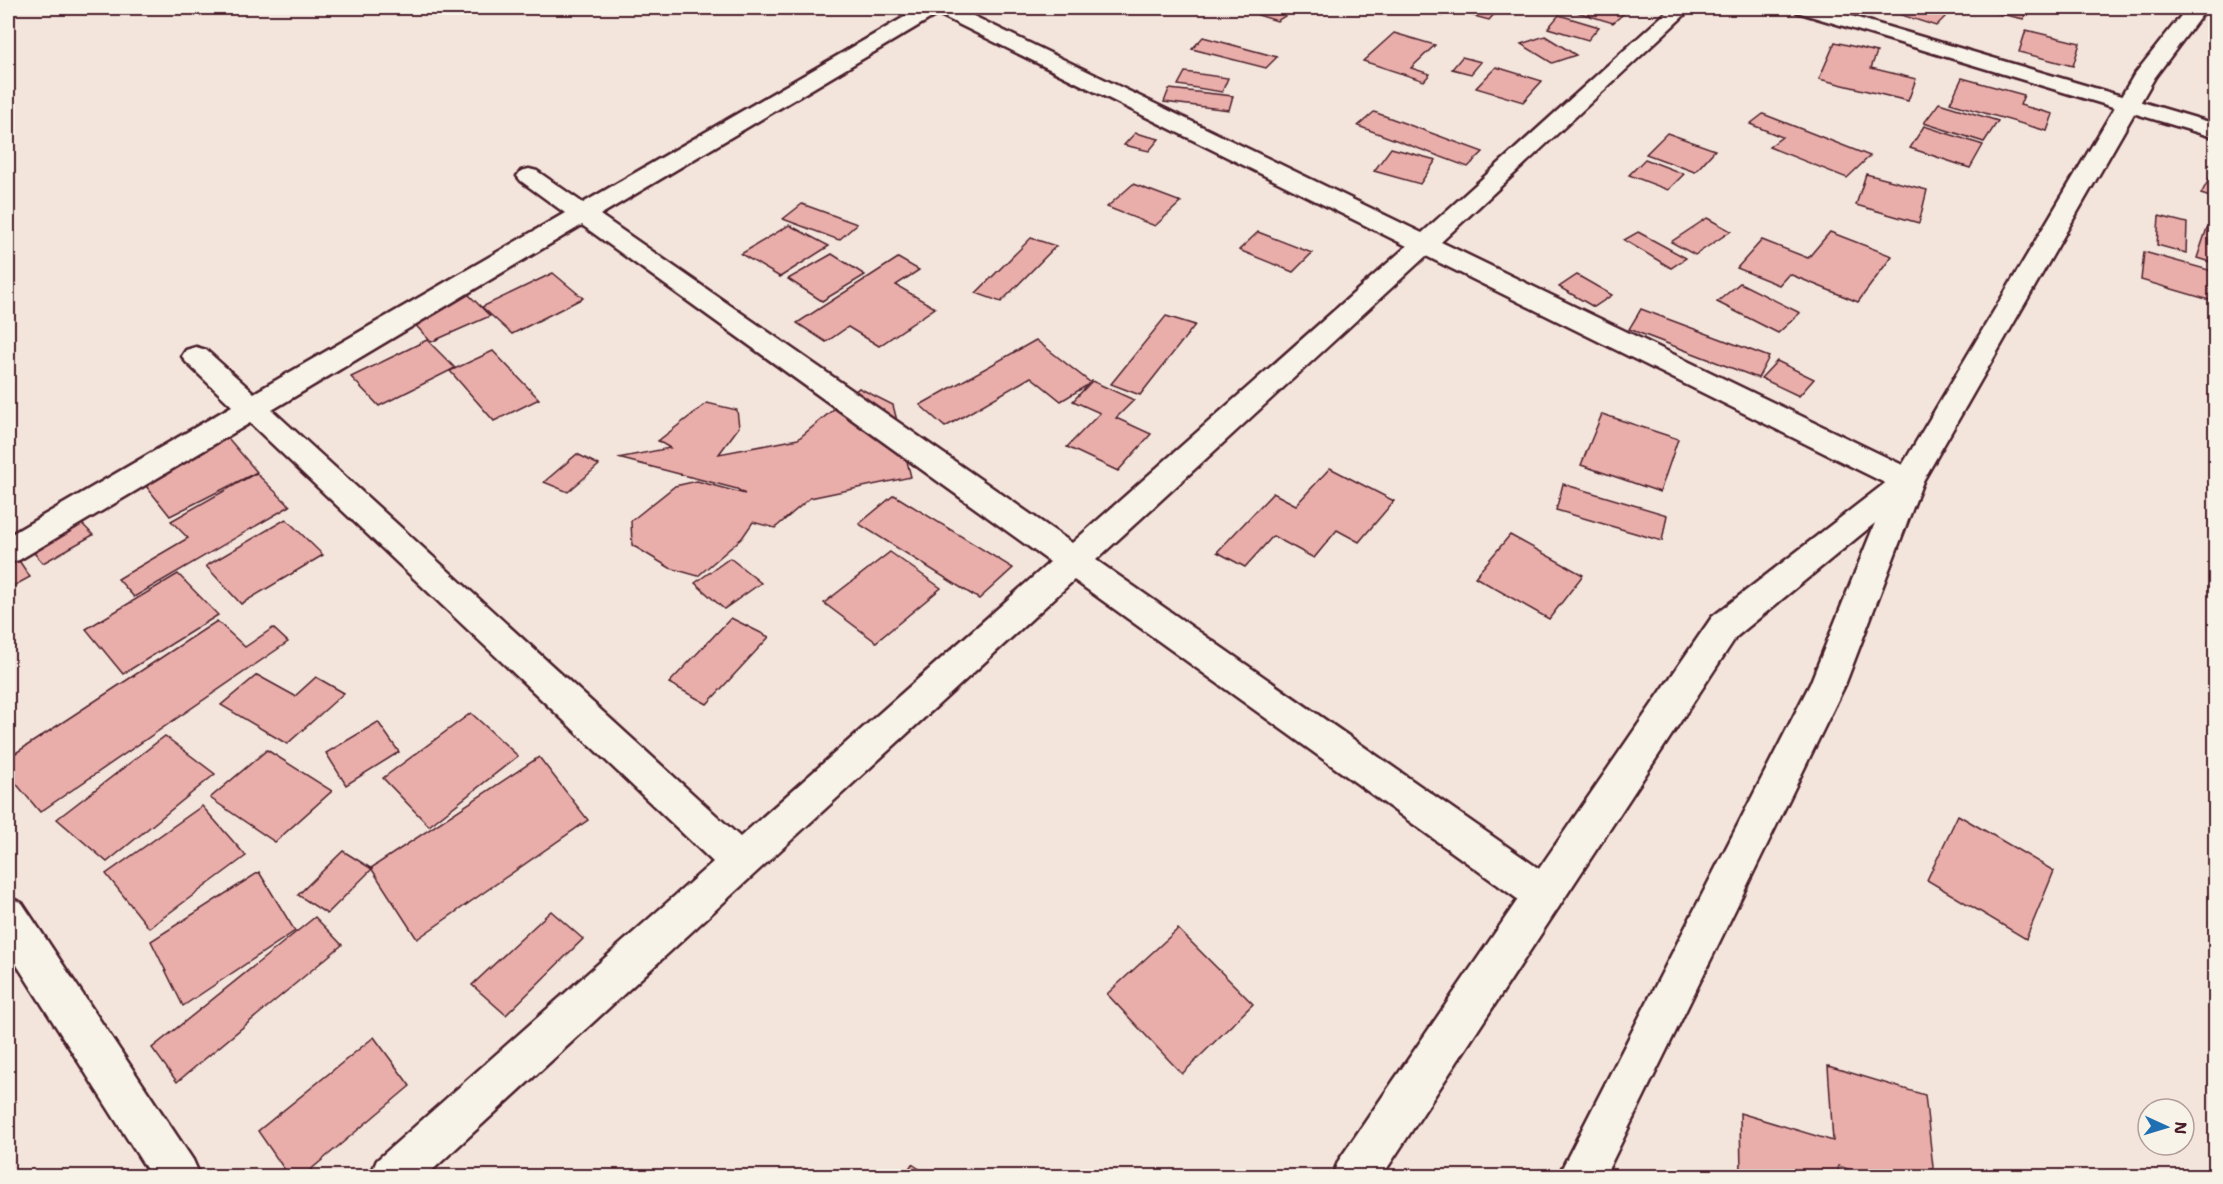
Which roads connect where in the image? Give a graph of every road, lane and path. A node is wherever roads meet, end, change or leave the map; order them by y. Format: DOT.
graph roads {
  1 [pos="934,8"];
  2 [pos="942,8"];
  3 [pos="1682,8"];
  4 [pos="1804,8"];
  5 [pos="2197,8"];
  6 [pos="2128,104"];
  7 [pos="2216,131"];
  8 [pos="529,176"];
  9 [pos="583,214"];
  10 [pos="1424,244"];
  11 [pos="196,357"];
  12 [pos="252,408"];
  13 [pos="1908,481"];
  14 [pos="8,551"];
  15 [pos="1073,561"];
  16 [pos="741,862"];
  17 [pos="1544,895"];
  18 [pos="8,916"];
  19 [pos="177,1176"];
  20 [pos="393,1176"];
  21 [pos="1355,1176"];
  22 [pos="1581,1176"];
  1 -- 9 [label="street"];
  2 -- 10 [label="street"];
  3 -- 10 [label="street"];
  4 -- 6 [label="street"];
  5 -- 6 [label="street"];
  6 -- 7 [label="street"];
  6 -- 13 [label="street"];
  8 -- 9 [label="street"];
  9 -- 12 [label="street"];
  9 -- 15 [label="street"];
  10 -- 13 [label="street"];
  10 -- 15 [label="street"];
  11 -- 12 [label="street"];
  12 -- 14 [label="street"];
  12 -- 16 [label="street"];
  13 -- 17 [label="street"];
  13 -- 22 [label="street"];
  15 -- 16 [label="street"];
  15 -- 17 [label="street"];
  16 -- 20 [label="street"];
  17 -- 21 [label="street"];
  18 -- 19 [label="street"];
}
